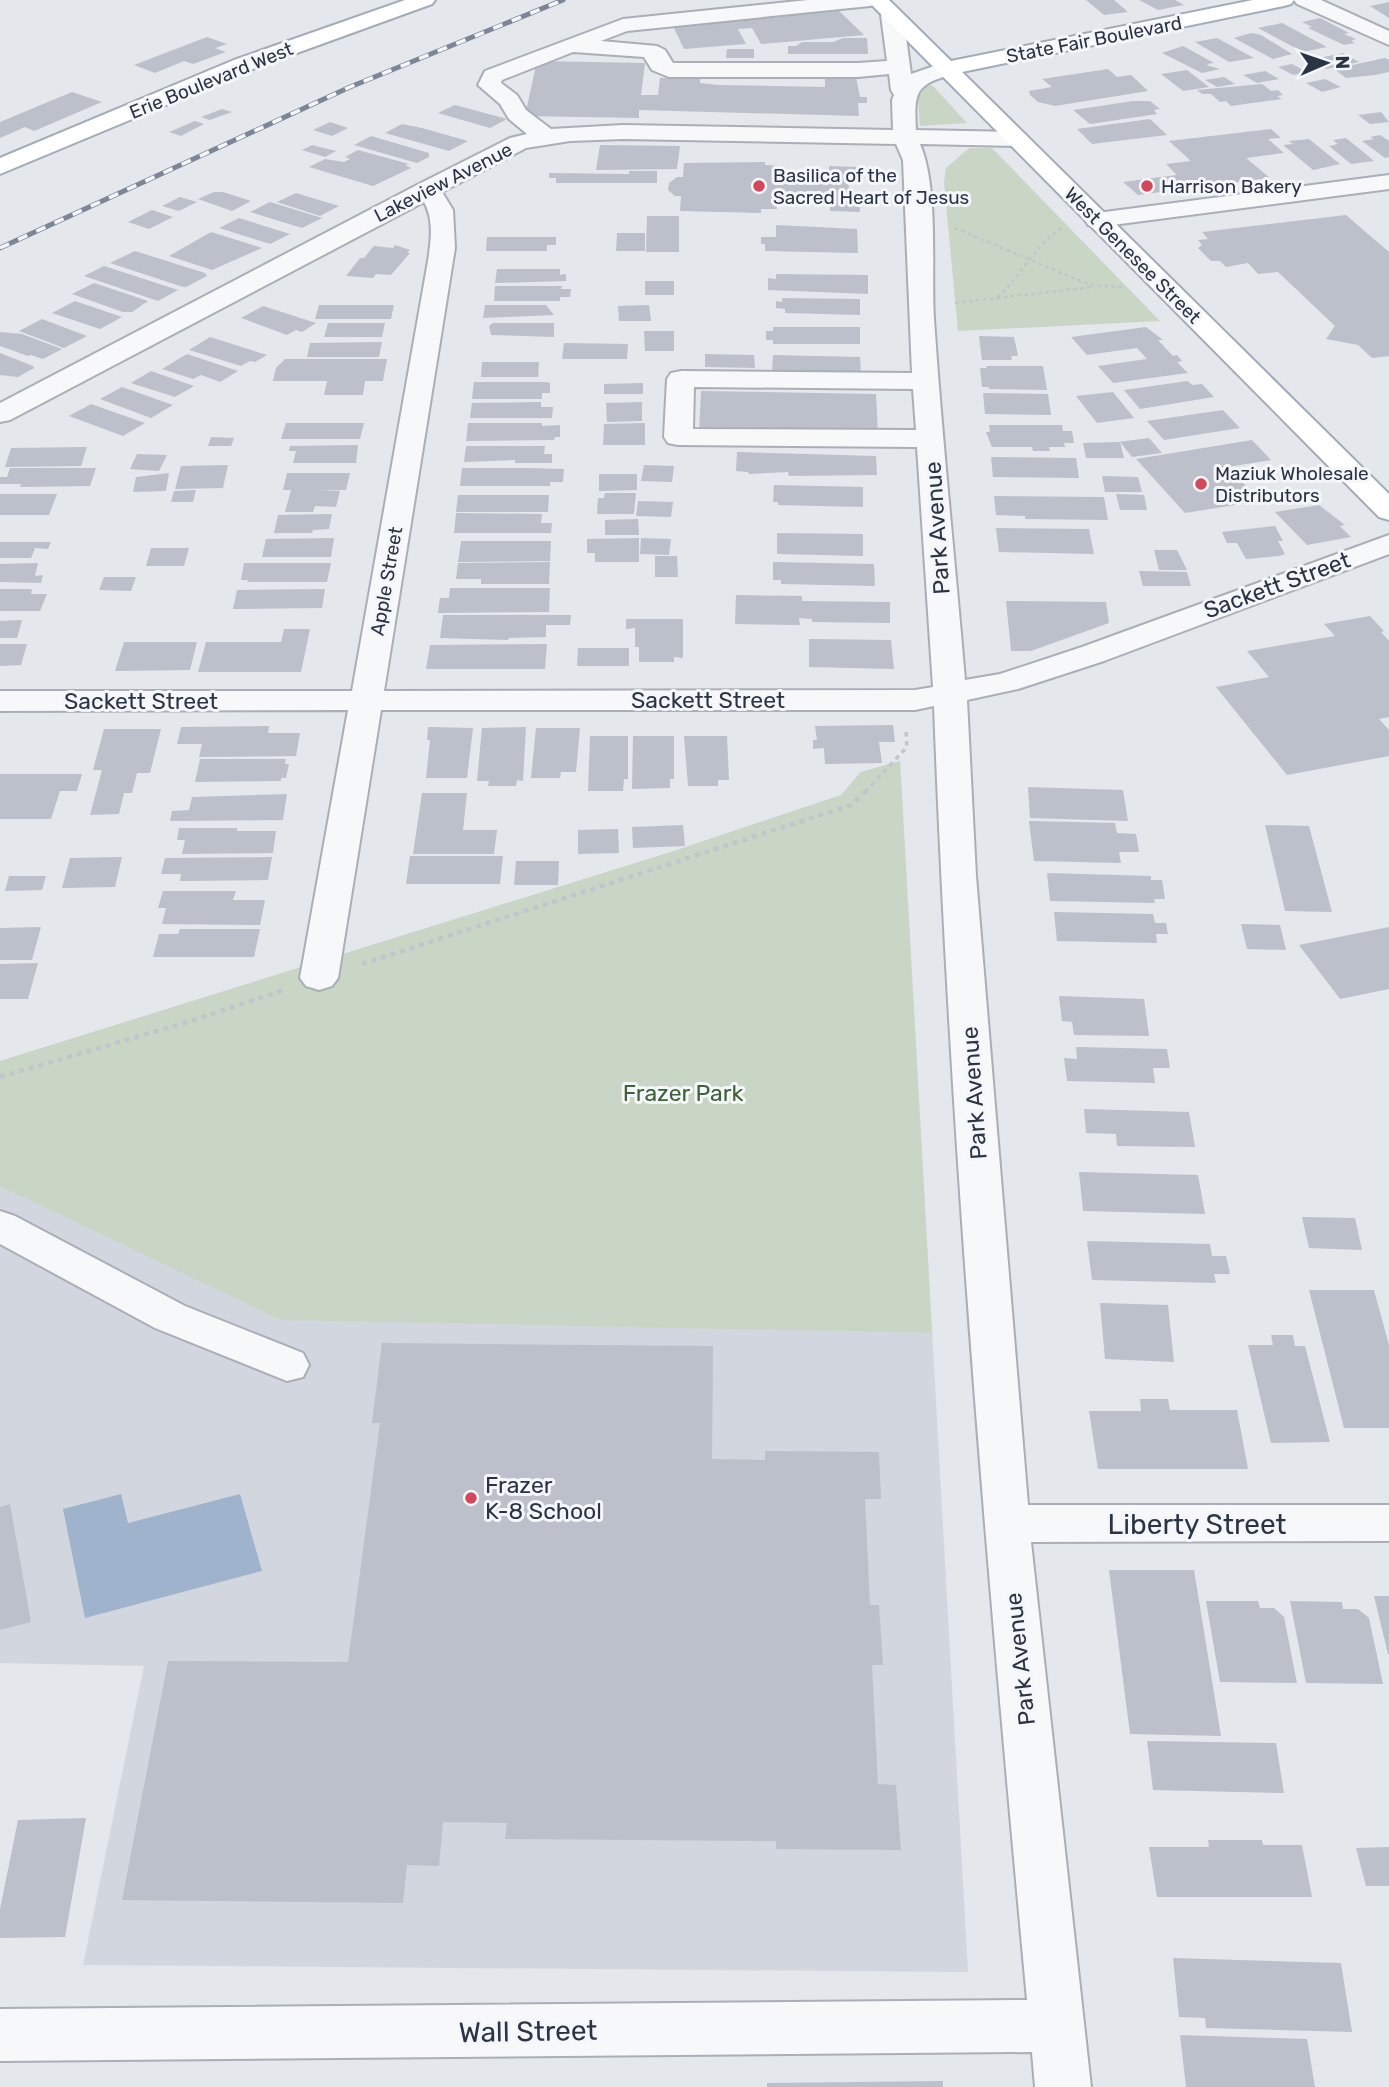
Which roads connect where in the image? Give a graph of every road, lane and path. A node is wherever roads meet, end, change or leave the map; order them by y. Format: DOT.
graph roads {
  1 [pos="425,0"];
  2 [pos="870,0"];
  3 [pos="1284,0"];
  4 [pos="1304,0"];
  5 [pos="841,1"];
  6 [pos="885,8"];
  7 [pos="1389,39"];
  8 [pos="571,45"];
  9 [pos="899,66"];
  10 [pos="946,69"];
  11 [pos="904,119"];
  12 [pos="546,137"];
  13 [pos="1017,139"];
  14 [pos="0,167"];
  15 [pos="1389,182"];
  16 [pos="426,190"];
  17 [pos="1097,220"];
  18 [pos="919,223"];
  19 [pos="1028,259"];
  20 [pos="1096,286"];
  21 [pos="1163,286"];
  22 [pos="997,297"];
  23 [pos="921,307"];
  24 [pos="926,381"];
  25 [pos="0,414"];
  26 [pos="931,439"];
  27 [pos="1389,511"];
  28 [pos="1389,544"];
  29 [pos="950,695"];
  30 [pos="0,701"];
  31 [pos="366,701"];
  32 [pos="905,721"];
  33 [pos="319,978"];
  34 [pos="0,1077"];
  35 [pos="0,1226"];
  36 [pos="287,1365"];
  37 [pos="1389,1523"];
  38 [pos="1006,1524"];
  39 [pos="1056,2026"];
  40 [pos="0,2035"];
  41 [pos="1063,2087"];
  1 -- 14 [label="main road, Erie Boulevard West"];
  2 -- 5 [label="street"];
  3 -- 10 [label="main road, State Fair Boulevard"];
  4 -- 7 [label="street"];
  5 -- 8 [label="street"];
  6 -- 9 [label="street, Park Avenue"];
  6 -- 10 [label="main road, West Genesee Street"];
  8 -- 9 [label="street"];
  8 -- 12 [label="street"];
  9 -- 11 [label="street, Park Avenue"];
  10 -- 11 [label="street"];
  10 -- 13 [label="main road, West Genesee Street"];
  11 -- 12 [label="street, Lakeview Avenue"];
  11 -- 13 [label="street, Lakeview Avenue"];
  11 -- 18 [label="street, Park Avenue"];
  12 -- 16 [label="street, Lakeview Avenue"];
  13 -- 17 [label="main road, West Genesee Street"];
  15 -- 17 [label="street"];
  16 -- 25 [label="street, Lakeview Avenue"];
  16 -- 31 [label="street, Apple Street"];
  17 -- 19 [label="path"];
  17 -- 21 [label="main road, West Genesee Street"];
  18 -- 19 [label="path"];
  18 -- 23 [label="street, Park Avenue"];
  19 -- 20 [label="path"];
  19 -- 22 [label="path"];
  20 -- 21 [label="path"];
  20 -- 22 [label="path"];
  21 -- 27 [label="main road, West Genesee Street"];
  22 -- 23 [label="path"];
  23 -- 24 [label="street, Park Avenue"];
  24 -- 26 [label="street, Park Avenue"];
  24 -- 26 [label="street"];
  26 -- 29 [label="street, Park Avenue"];
  28 -- 29 [label="street, Sackett Street"];
  29 -- 31 [label="street, Sackett Street"];
  29 -- 38 [label="street, Park Avenue"];
  30 -- 31 [label="street, Sackett Street"];
  31 -- 33 [label="street, Apple Street"];
  32 -- 33 [label="path"];
  33 -- 34 [label="path"];
  35 -- 36 [label="street"];
  37 -- 38 [label="street, Liberty Street"];
  38 -- 39 [label="street, Park Avenue"];
  39 -- 40 [label="street, Wall Street"];
  39 -- 41 [label="street, Park Avenue"];
}
